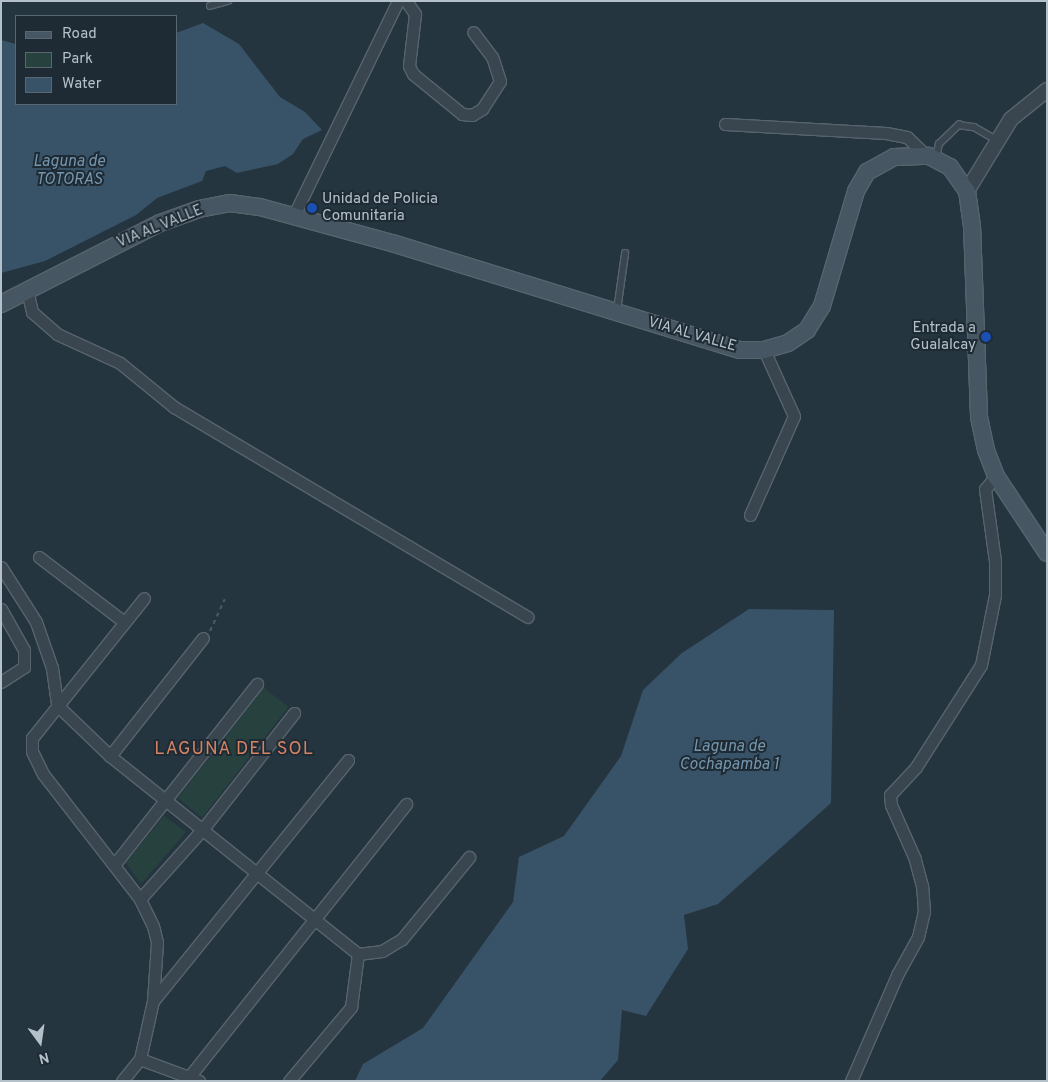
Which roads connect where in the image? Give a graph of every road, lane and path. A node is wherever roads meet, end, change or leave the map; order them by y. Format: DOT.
graph roads {
  1 [pos="228,1"];
  2 [pos="398,2"];
  3 [pos="210,6"];
  4 [pos="473,32"];
  5 [pos="1047,90"];
  6 [pos="725,124"];
  7 [pos="995,139"];
  8 [pos="931,158"];
  9 [pos="966,191"];
  10 [pos="293,217"];
  11 [pos="625,254"];
  12 [pos="27,290"];
  13 [pos="1,304"];
  14 [pos="617,313"];
  15 [pos="764,350"];
  16 [pos="996,476"];
  17 [pos="750,515"];
  18 [pos="1047,553"];
  19 [pos="39,557"];
  20 [pos="1,567"];
  21 [pos="144,598"];
  22 [pos="225,599"];
  23 [pos="1,609"];
  24 [pos="527,617"];
  25 [pos="124,622"];
  26 [pos="203,638"];
  27 [pos="1,682"];
  28 [pos="257,684"];
  29 [pos="57,705"];
  30 [pos="294,713"];
  31 [pos="110,756"];
  32 [pos="348,760"];
  33 [pos="166,801"];
  34 [pos="406,804"];
  35 [pos="202,830"];
  36 [pos="469,857"];
  37 [pos="114,865"];
  38 [pos="257,874"];
  39 [pos="140,899"];
  40 [pos="315,920"];
  41 [pos="358,954"];
  42 [pos="153,1002"];
  43 [pos="140,1059"];
  44 [pos="194,1079"];
  45 [pos="122,1081"];
  46 [pos="289,1081"];
  47 [pos="851,1081"];
  1 -- 3 [label="lane"];
  2 -- 4 [label="street"];
  2 -- 10 [label="street"];
  5 -- 7 [label="street"];
  6 -- 8 [label="street"];
  7 -- 8 [label="lane"];
  7 -- 9 [label="street"];
  8 -- 9 [label="main road"];
  8 -- 15 [label="main road, VIA AL VALLE"];
  9 -- 16 [label="main road"];
  10 -- 12 [label="main road, VIA AL VALLE"];
  10 -- 14 [label="main road, VIA AL VALLE"];
  11 -- 14 [label="lane"];
  12 -- 13 [label="main road, VIA AL VALLE"];
  12 -- 24 [label="street"];
  14 -- 15 [label="main road, VIA AL VALLE"];
  15 -- 17 [label="street"];
  16 -- 18 [label="main road"];
  16 -- 47 [label="street"];
  19 -- 25 [label="street"];
  20 -- 29 [label="street"];
  21 -- 25 [label="street"];
  22 -- 26 [label="path"];
  23 -- 27 [label="street"];
  25 -- 29 [label="street"];
  26 -- 31 [label="street"];
  28 -- 33 [label="street"];
  29 -- 31 [label="street"];
  29 -- 37 [label="street"];
  30 -- 35 [label="street"];
  31 -- 33 [label="street"];
  32 -- 38 [label="street"];
  33 -- 35 [label="street"];
  33 -- 37 [label="street"];
  34 -- 40 [label="street"];
  35 -- 38 [label="street"];
  35 -- 39 [label="street"];
  36 -- 41 [label="street"];
  37 -- 39 [label="street"];
  38 -- 40 [label="street"];
  38 -- 42 [label="street"];
  39 -- 42 [label="street"];
  40 -- 41 [label="street"];
  40 -- 44 [label="street"];
  41 -- 46 [label="street"];
  42 -- 43 [label="street"];
  43 -- 44 [label="street"];
  43 -- 45 [label="street"];
}
